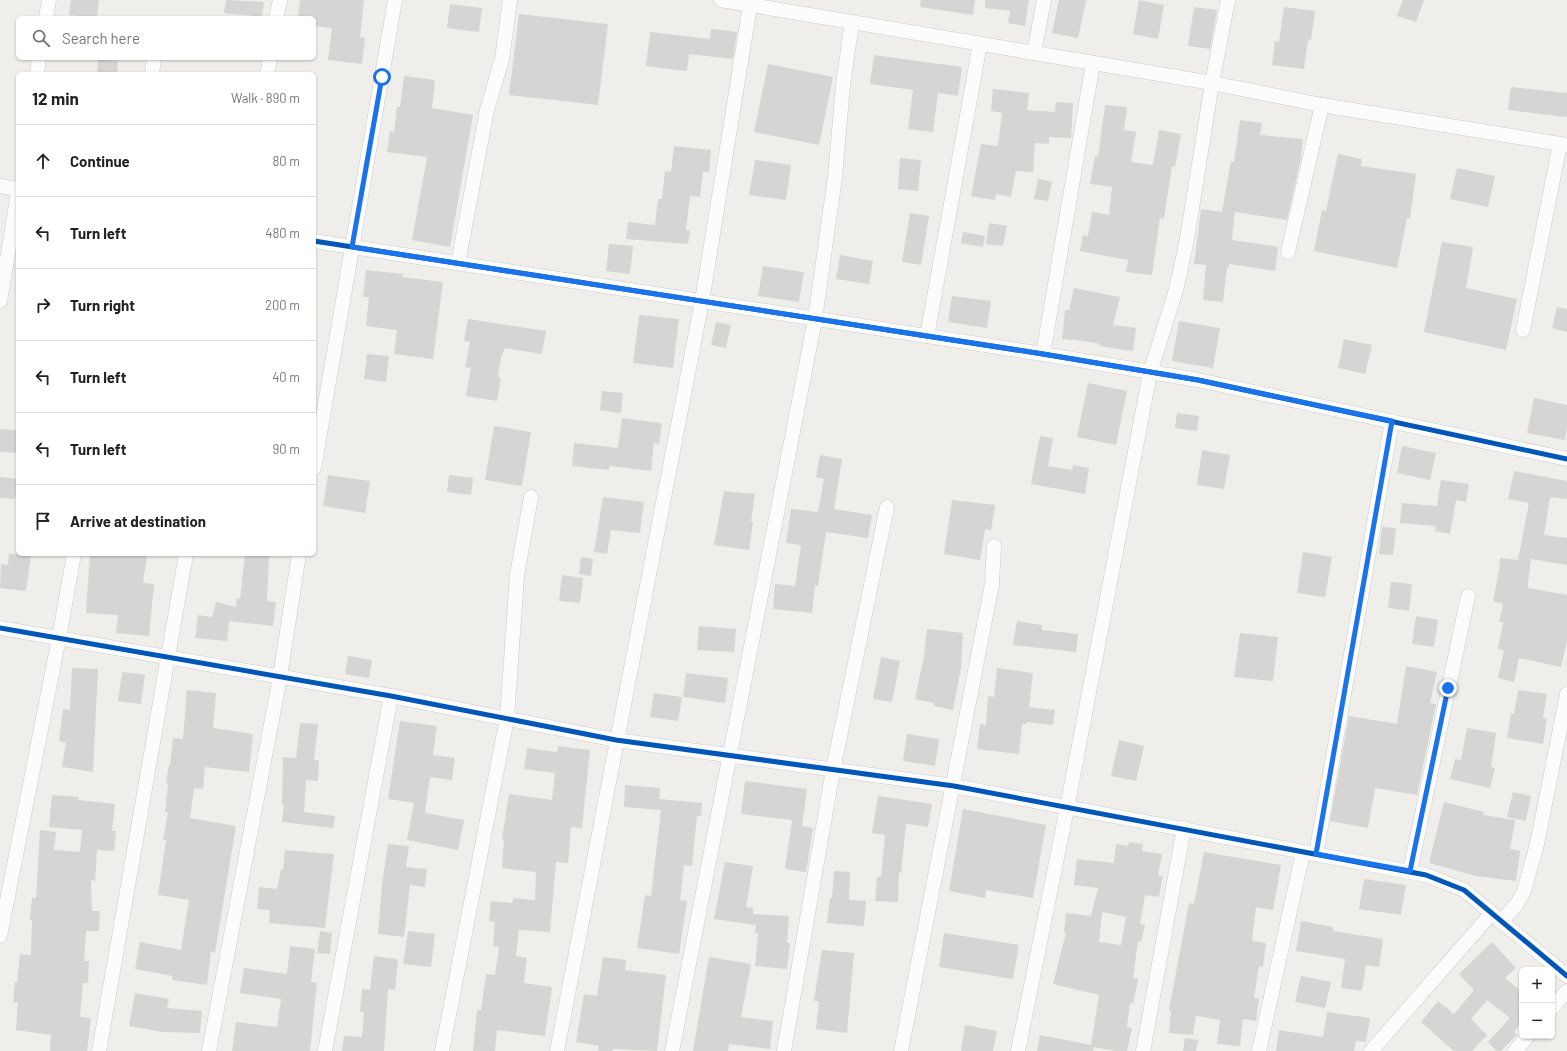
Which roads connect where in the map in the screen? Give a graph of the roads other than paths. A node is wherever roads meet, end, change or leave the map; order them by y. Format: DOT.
graph roads {
  1 [pos="49,0"];
  2 [pos="280,0"];
  3 [pos="395,0"];
  4 [pos="510,0"];
  5 [pos="722,0"];
  6 [pos="1044,0"];
  7 [pos="1228,0"];
  8 [pos="751,2"];
  9 [pos="46,16"];
  10 [pos="276,16"];
  11 [pos="852,22"];
  12 [pos="980,44"];
  13 [pos="1034,53"];
  14 [pos="39,60"];
  15 [pos="154,60"];
  16 [pos="270,60"];
  17 [pos="1093,63"];
  18 [pos="37,72"];
  19 [pos="152,72"];
  20 [pos="267,72"];
  21 [pos="1212,83"];
  22 [pos="1322,105"];
  23 [pos="1563,145"];
  24 [pos="0,186"];
  25 [pos="16,189"];
  26 [pos="16,205"];
  27 [pos="316,241"];
  28 [pos="352,247"];
  29 [pos="1288,252"];
  30 [pos="458,264"];
  31 [pos="702,301"];
  32 [pos="0,302"];
  33 [pos="815,319"];
  34 [pos="1523,330"];
  35 [pos="927,336"];
  36 [pos="1043,354"];
  37 [pos="1150,373"];
  38 [pos="1392,421"];
  39 [pos="316,456"];
  40 [pos="1567,459"];
  41 [pos="531,497"];
  42 [pos="887,507"];
  43 [pos="994,546"];
  44 [pos="74,556"];
  45 [pos="186,556"];
  46 [pos="299,556"];
  47 [pos="1468,596"];
  48 [pos="0,628"];
  49 [pos="60,638"];
  50 [pos="168,657"];
  51 [pos="280,677"];
  52 [pos="1567,694"];
  53 [pos="391,696"];
  54 [pos="507,718"];
  55 [pos="616,740"];
  56 [pos="729,757"];
  57 [pos="833,770"];
  58 [pos="954,786"];
  59 [pos="1066,808"];
  60 [pos="1184,828"];
  61 [pos="1309,853"];
  62 [pos="1410,871"];
  63 [pos="1496,918"];
  64 [pos="0,936"];
  65 [pos="1567,976"];
  66 [pos="1567,991"];
  67 [pos="1555,1005"];
  68 [pos="1525,1039"];
  69 [pos="99,1051"];
  70 [pos="209,1051"];
  71 [pos="325,1051"];
  72 [pos="442,1051"];
  73 [pos="557,1051"];
  74 [pos="672,1051"];
  75 [pos="784,1051"];
  76 [pos="901,1051"];
  77 [pos="1018,1051"];
  78 [pos="1143,1051"];
  79 [pos="1259,1051"];
  80 [pos="1371,1051"];
  81 [pos="1515,1051"];
  1 -- 9 [label="street"];
  2 -- 10 [label="street"];
  3 -- 28 [label="street"];
  4 -- 30 [label="street"];
  5 -- 8 [label="street"];
  6 -- 13 [label="street"];
  7 -- 21 [label="street"];
  8 -- 11 [label="street"];
  8 -- 31 [label="street"];
  11 -- 12 [label="street"];
  11 -- 33 [label="street"];
  12 -- 13 [label="street"];
  12 -- 35 [label="street"];
  13 -- 17 [label="street"];
  14 -- 18 [label="street"];
  15 -- 19 [label="street"];
  16 -- 20 [label="street"];
  17 -- 21 [label="street"];
  17 -- 36 [label="street"];
  21 -- 22 [label="street"];
  21 -- 37 [label="street"];
  22 -- 23 [label="street"];
  22 -- 29 [label="street"];
  23 -- 34 [label="street"];
  24 -- 25 [label="street"];
  26 -- 32 [label="street"];
  27 -- 28 [label="street"];
  28 -- 30 [label="street"];
  28 -- 39 [label="street"];
  30 -- 31 [label="street"];
  31 -- 33 [label="street"];
  31 -- 55 [label="street"];
  33 -- 35 [label="street"];
  33 -- 56 [label="street"];
  35 -- 36 [label="street"];
  36 -- 37 [label="street"];
  37 -- 38 [label="street"];
  37 -- 59 [label="street"];
  38 -- 40 [label="street"];
  38 -- 61 [label="street"];
  41 -- 54 [label="street"];
  42 -- 57 [label="street"];
  43 -- 58 [label="street"];
  44 -- 49 [label="street"];
  45 -- 50 [label="street"];
  46 -- 51 [label="street"];
  47 -- 62 [label="street"];
  48 -- 49 [label="street"];
  49 -- 50 [label="street"];
  49 -- 64 [label="street"];
  50 -- 51 [label="street"];
  50 -- 69 [label="street"];
  51 -- 53 [label="street"];
  51 -- 70 [label="street"];
  52 -- 63 [label="street"];
  53 -- 54 [label="street"];
  53 -- 71 [label="street"];
  54 -- 55 [label="street"];
  54 -- 72 [label="street"];
  55 -- 56 [label="street"];
  55 -- 73 [label="street"];
  56 -- 57 [label="street"];
  56 -- 74 [label="street"];
  57 -- 58 [label="street"];
  57 -- 75 [label="street"];
  58 -- 59 [label="street"];
  58 -- 76 [label="street"];
  59 -- 60 [label="street"];
  59 -- 77 [label="street"];
  60 -- 61 [label="street"];
  60 -- 78 [label="street"];
  61 -- 62 [label="street"];
  61 -- 79 [label="street"];
  62 -- 63 [label="street"];
  63 -- 65 [label="street"];
  63 -- 80 [label="street"];
  66 -- 67 [label="street"];
  68 -- 81 [label="street"];
}
